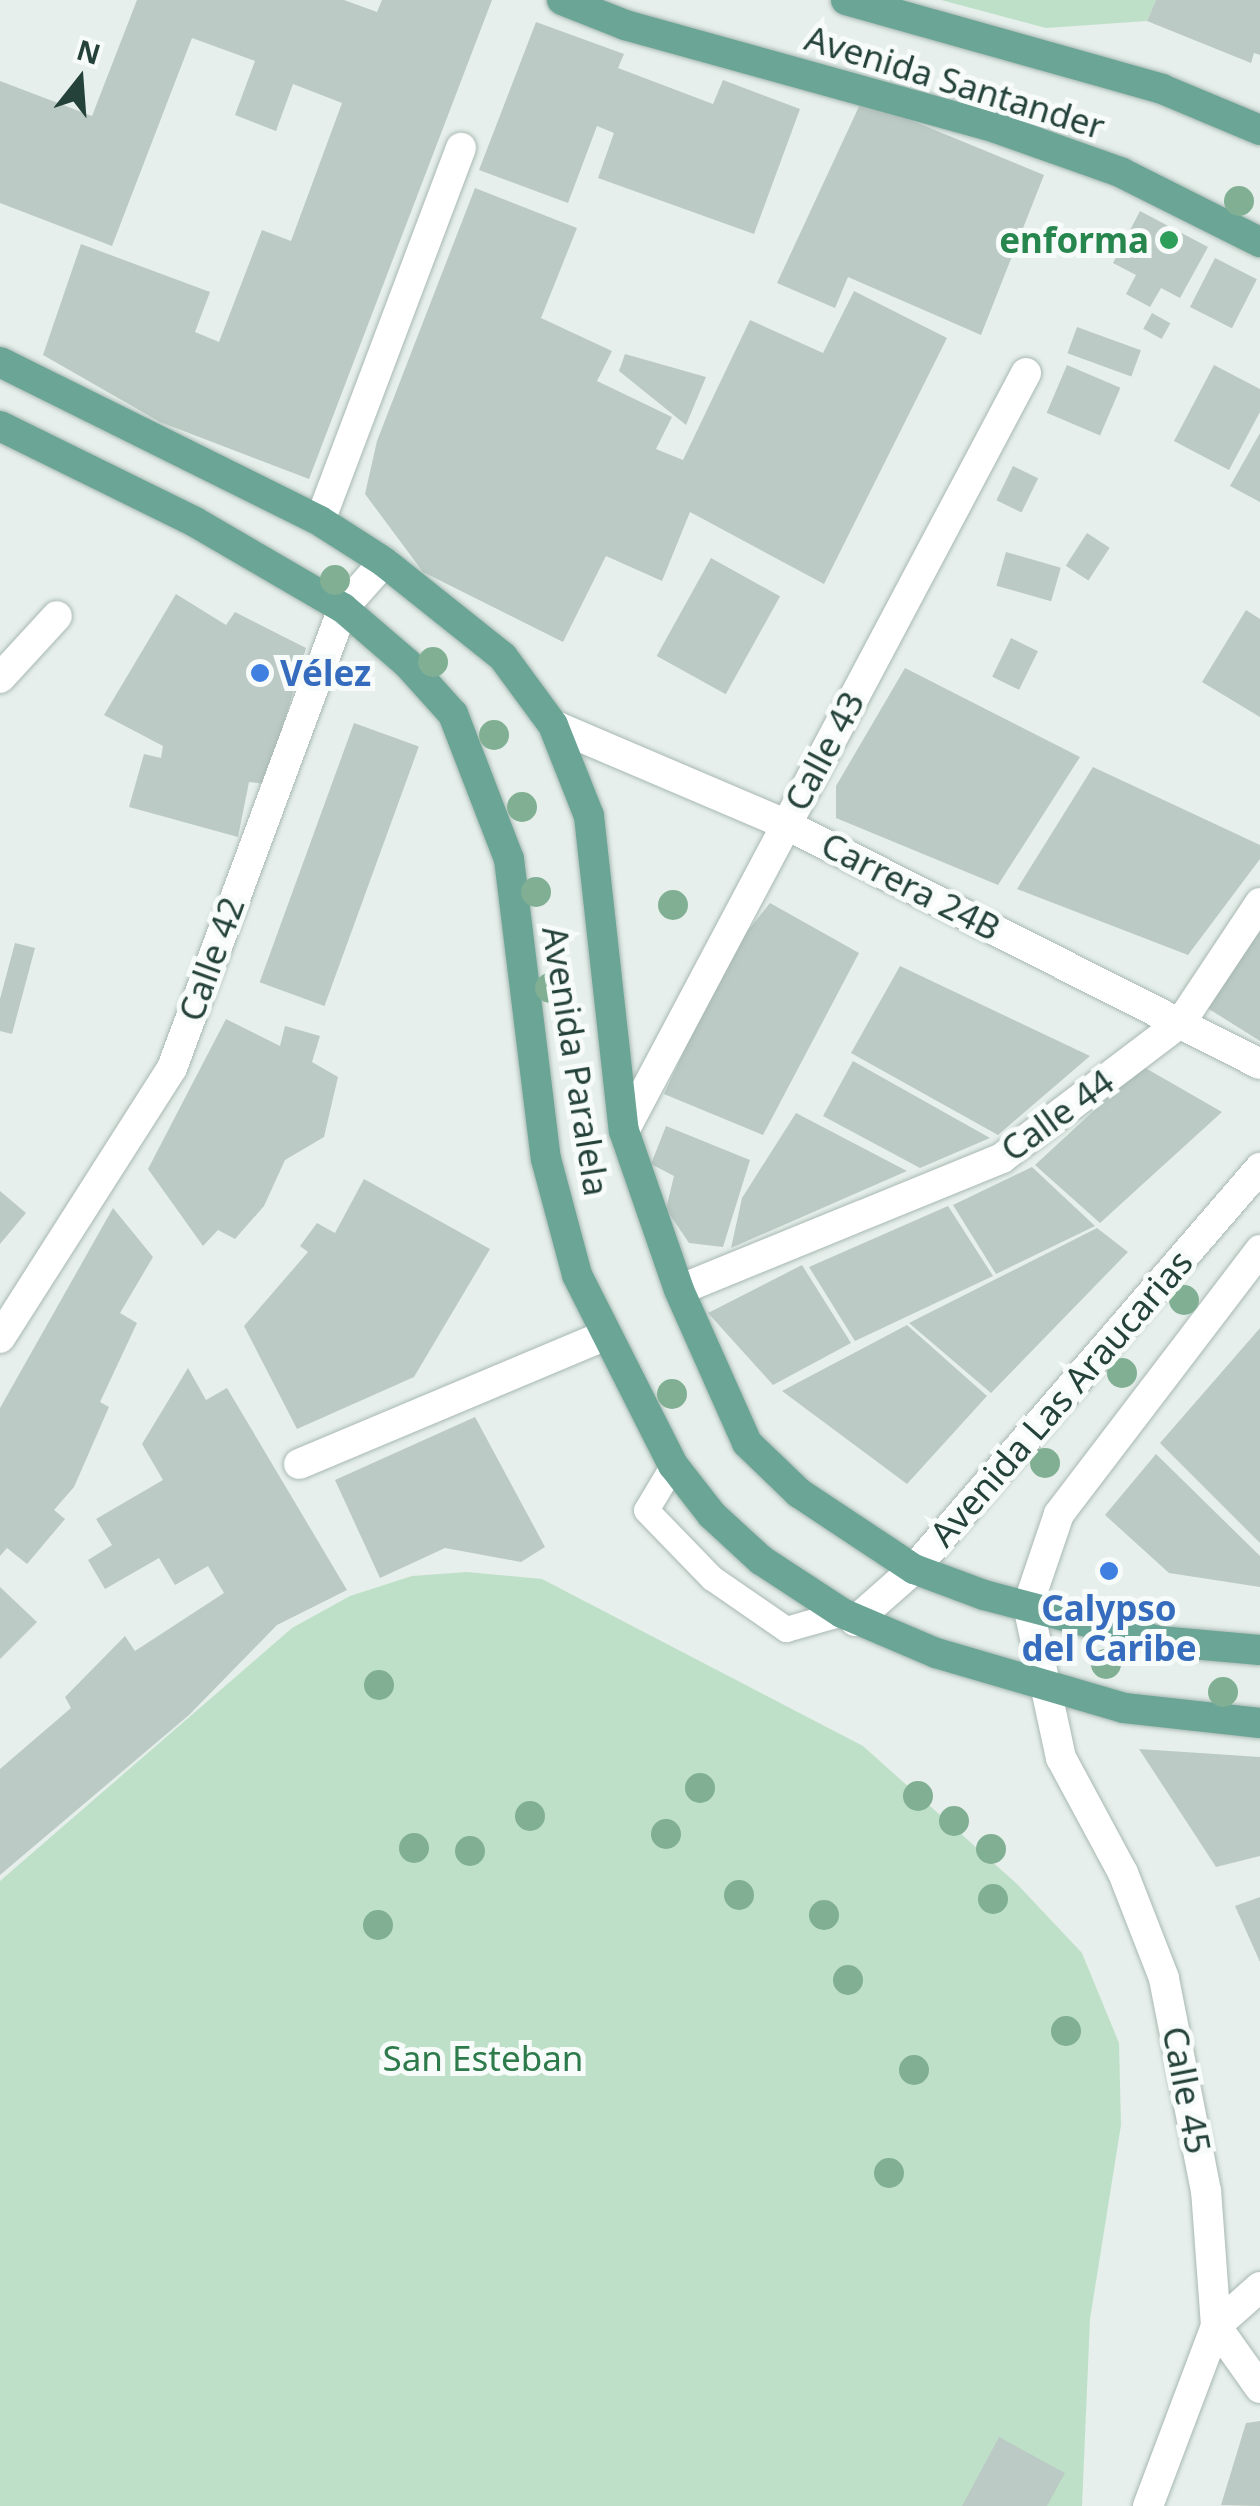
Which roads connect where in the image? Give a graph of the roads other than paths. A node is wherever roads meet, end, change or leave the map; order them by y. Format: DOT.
graph roads {
  1 [pos="562,0"];
  2 [pos="846,0"];
  3 [pos="1260,130"];
  4 [pos="461,148"];
  5 [pos="1260,242"];
  6 [pos="0,362"];
  7 [pos="1026,373"];
  8 [pos="0,426"];
  9 [pos="320,521"];
  10 [pos="384,562"];
  11 [pos="342,608"];
  12 [pos="57,616"];
  13 [pos="0,678"];
  14 [pos="553,725"];
  15 [pos="786,824"];
  16 [pos="1260,903"];
  17 [pos="1181,1022"];
  18 [pos="1260,1064"];
  19 [pos="624,1131"];
  20 [pos="1260,1168"];
  21 [pos="1260,1250"];
  22 [pos="679,1290"];
  23 [pos="603,1336"];
  24 [pos="0,1338"];
  25 [pos="300,1464"];
  26 [pos="673,1465"];
  27 [pos="914,1568"];
  28 [pos="1028,1605"];
  29 [pos="849,1617"];
  30 [pos="1260,1650"];
  31 [pos="1042,1687"];
  32 [pos="1260,1723"];
  33 [pos="1260,2287"];
  34 [pos="1216,2326"];
  35 [pos="1260,2388"];
  36 [pos="1148,2506"];
  1 -- 5 [label="main road, Avenida Santander"];
  2 -- 3 [label="main road, Avenida Santander"];
  4 -- 9 [label="street"];
  6 -- 9 [label="main road, Avenida Paralela"];
  7 -- 15 [label="street, Calle 43"];
  8 -- 11 [label="main road, Avenida Paralela"];
  9 -- 10 [label="main road, Avenida Paralela"];
  10 -- 11 [label="street, Calle 42"];
  10 -- 14 [label="main road, Avenida Paralela"];
  11 -- 23 [label="main road, Avenida Paralela"];
  11 -- 24 [label="street, Calle 42"];
  12 -- 13 [label="street"];
  14 -- 15 [label="street, Carrera 24B"];
  14 -- 19 [label="main road, Avenida Paralela"];
  15 -- 17 [label="street, Carrera 24B"];
  15 -- 19 [label="street, Calle 43"];
  16 -- 17 [label="street, Calle 44"];
  17 -- 18 [label="street, Carrera 24B"];
  17 -- 22 [label="street, Calle 44"];
  19 -- 22 [label="main road, Avenida Paralela"];
  20 -- 27 [label="street, Avenida Las Araucarias"];
  21 -- 28 [label="street, Avenida Las Araucarias"];
  22 -- 27 [label="main road, Avenida Paralela"];
  23 -- 25 [label="street"];
  23 -- 26 [label="main road, Avenida Paralela"];
  26 -- 29 [label="main road, Avenida Paralela"];
  26 -- 29 [label="lane"];
  27 -- 28 [label="main road, Avenida Paralela"];
  27 -- 29 [label="street, Avenida Las Araucarias"];
  28 -- 30 [label="main road, Avenida Paralela"];
  28 -- 31 [label="street, Avenida Las Araucarias"];
  29 -- 31 [label="main road, Avenida Paralela"];
  31 -- 32 [label="main road, Avenida Paralela"];
  31 -- 34 [label="street, Calle 45"];
  33 -- 34 [label="street"];
  34 -- 35 [label="street"];
  34 -- 36 [label="street, Calle 45"];
}
